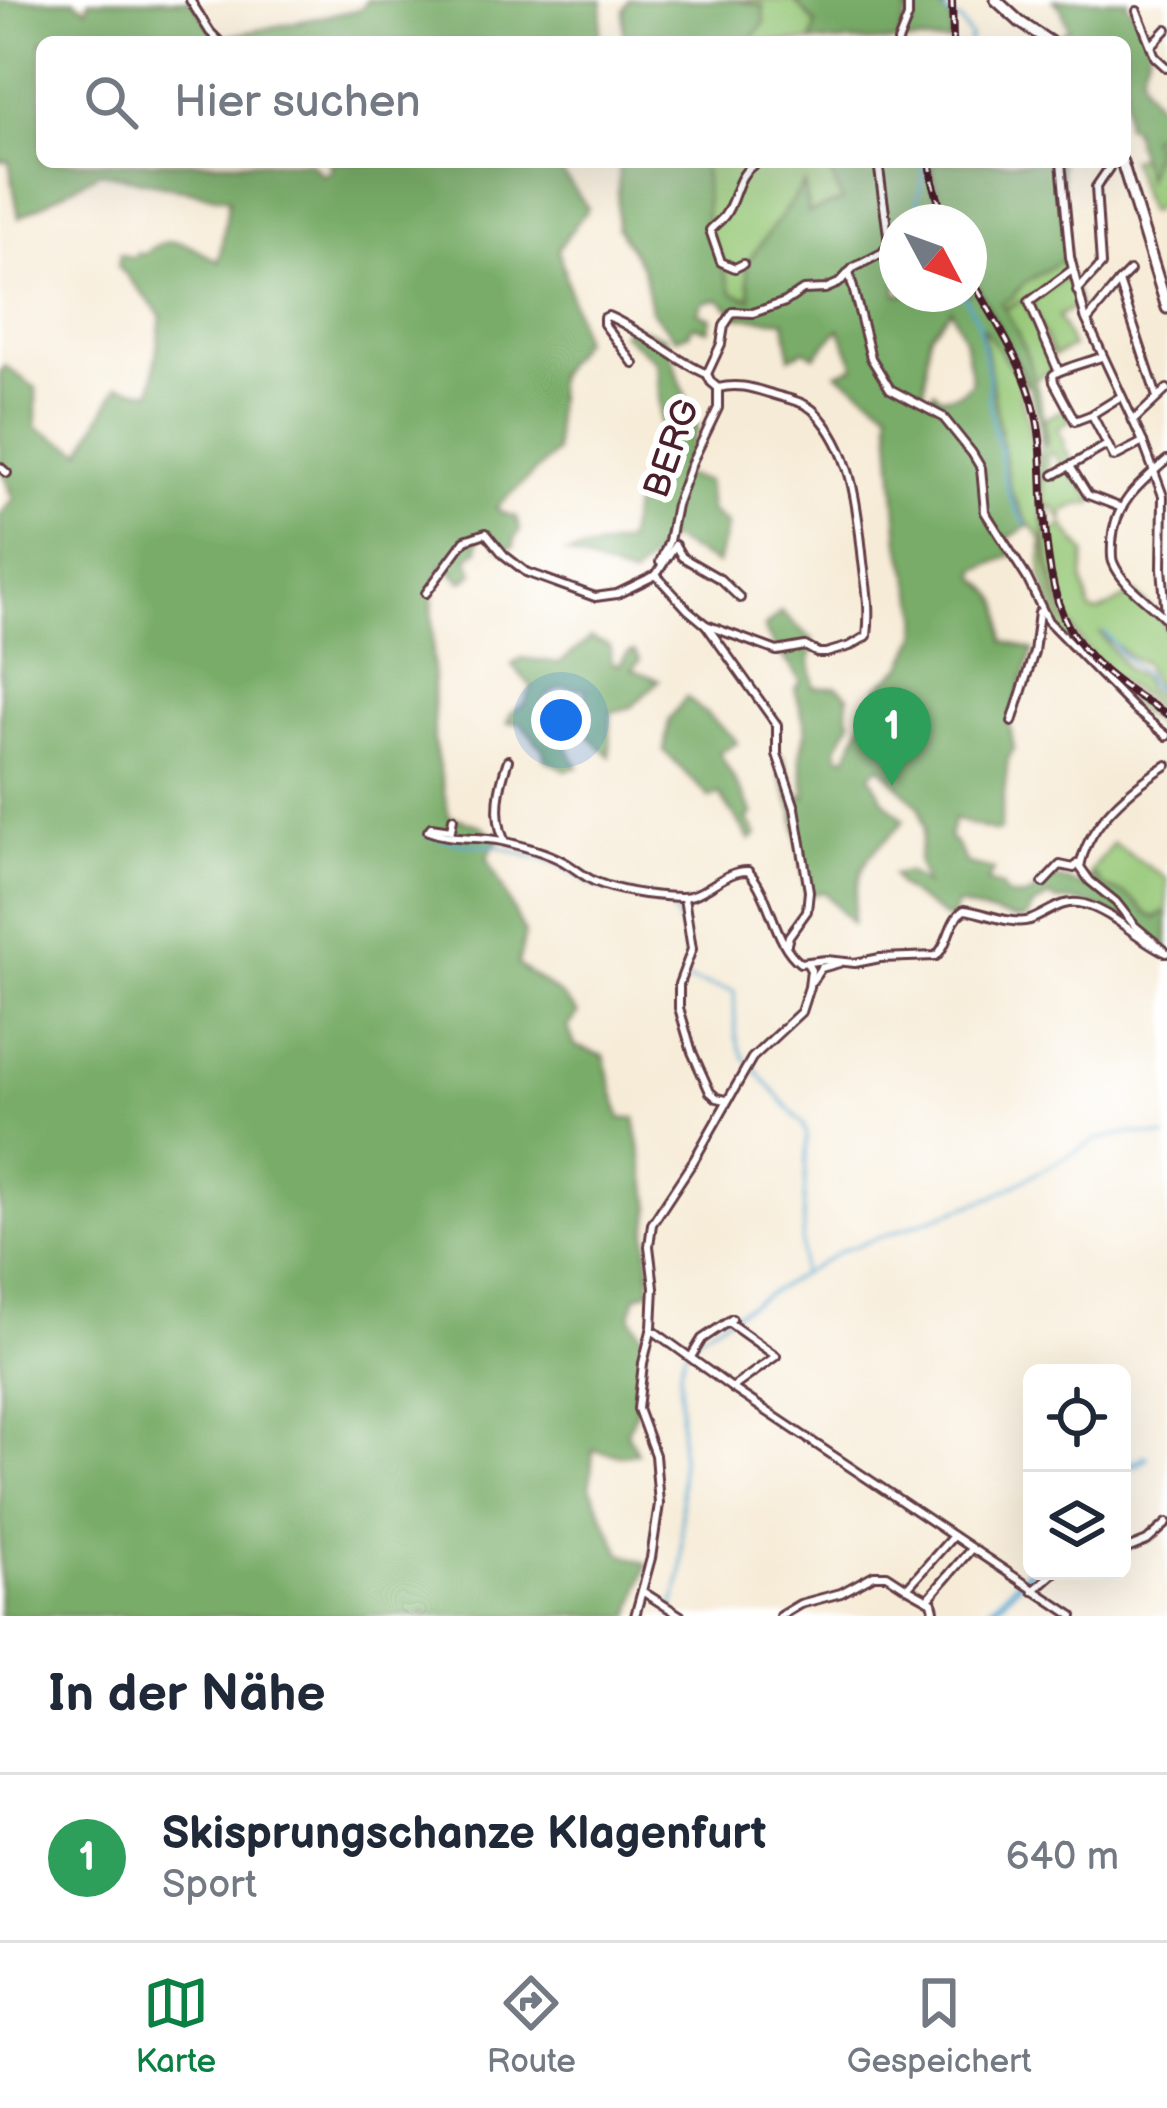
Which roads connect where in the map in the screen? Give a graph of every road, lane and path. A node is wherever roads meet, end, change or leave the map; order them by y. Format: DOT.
graph roads {
  1 [pos="190,0"];
  2 [pos="908,0"];
  3 [pos="996,0"];
  4 [pos="1137,11"];
  5 [pos="1167,29"];
  6 [pos="214,36"];
  7 [pos="901,36"];
  8 [pos="1037,36"];
  9 [pos="1151,46"];
  10 [pos="1167,68"];
  11 [pos="746,168"];
  12 [pos="879,168"];
  13 [pos="1062,168"];
  14 [pos="1124,168"];
  15 [pos="1109,169"];
  16 [pos="742,264"];
  17 [pos="1072,270"];
  18 [pos="1130,271"];
  19 [pos="849,272"];
  20 [pos="1120,282"];
  21 [pos="1077,291"];
  22 [pos="1167,308"];
  23 [pos="1086,321"];
  24 [pos="1101,357"];
  25 [pos="634,364"];
  26 [pos="1058,370"];
  27 [pos="707,374"];
  28 [pos="718,388"];
  29 [pos="1167,388"];
  30 [pos="1120,397"];
  31 [pos="1156,397"];
  32 [pos="1091,415"];
  33 [pos="1133,421"];
  34 [pos="1143,442"];
  35 [pos="1107,445"];
  36 [pos="1167,460"];
  37 [pos="1070,466"];
  38 [pos="1155,471"];
  39 [pos="1054,475"];
  40 [pos="1122,508"];
  41 [pos="1165,521"];
  42 [pos="656,575"];
  43 [pos="427,592"];
  44 [pos="740,598"];
  45 [pos="1040,608"];
  46 [pos="1167,621"];
  47 [pos="706,625"];
  48 [pos="1012,722"];
  49 [pos="1167,736"];
  50 [pos="508,760"];
  51 [pos="1167,765"];
  52 [pos="453,818"];
  53 [pos="506,843"];
  54 [pos="1078,866"];
  55 [pos="1043,883"];
  56 [pos="687,899"];
  57 [pos="787,947"];
  58 [pos="1167,953"];
  59 [pos="843,963"];
  60 [pos="808,964"];
  61 [pos="809,987"];
  62 [pos="726,1100"];
  63 [pos="651,1331"];
  64 [pos="688,1354"];
  65 [pos="733,1388"];
  66 [pos="1167,1523"];
  67 [pos="952,1536"];
  68 [pos="1131,1547"];
  69 [pos="971,1549"];
  70 [pos="1047,1580"];
  71 [pos="908,1588"];
  72 [pos="642,1591"];
  73 [pos="1034,1592"];
  74 [pos="928,1599"];
  75 [pos="676,1612"];
  76 [pos="635,1616"];
  77 [pos="780,1616"];
  78 [pos="929,1616"];
  79 [pos="1072,1616"];
  1 -- 6 [label="street"];
  2 -- 7 [label="street"];
  3 -- 8 [label="main road"];
  4 -- 9 [label="street"];
  5 -- 9 [label="street"];
  9 -- 10 [label="street"];
  11 -- 16 [label="street"];
  12 -- 19 [label="street"];
  13 -- 17 [label="street"];
  14 -- 22 [label="main road"];
  15 -- 21 [label="street"];
  17 -- 21 [label="street"];
  17 -- 26 [label="street"];
  18 -- 20 [label="street"];
  19 -- 27 [label="street"];
  19 -- 45 [label="street"];
  20 -- 23 [label="street"];
  20 -- 31 [label="street"];
  21 -- 23 [label="street"];
  23 -- 24 [label="street"];
  24 -- 26 [label="street"];
  24 -- 30 [label="street"];
  25 -- 27 [label="street, BERG"];
  26 -- 32 [label="street"];
  27 -- 28 [label="street, BERG"];
  28 -- 42 [label="street, BERG"];
  28 -- 47 [label="street"];
  29 -- 31 [label="street"];
  30 -- 32 [label="street"];
  30 -- 33 [label="street"];
  31 -- 33 [label="street"];
  32 -- 35 [label="street"];
  33 -- 34 [label="street"];
  34 -- 35 [label="street"];
  34 -- 38 [label="street"];
  35 -- 37 [label="street"];
  36 -- 38 [label="street"];
  37 -- 39 [label="street"];
  37 -- 40 [label="street"];
  38 -- 40 [label="street"];
  38 -- 41 [label="street"];
  40 -- 46 [label="street"];
  41 -- 46 [label="street"];
  42 -- 43 [label="street"];
  42 -- 44 [label="street"];
  42 -- 47 [label="street"];
  45 -- 48 [label="street"];
  45 -- 49 [label="street"];
  47 -- 57 [label="street"];
  50 -- 53 [label="street"];
  51 -- 54 [label="street"];
  52 -- 53 [label="street"];
  53 -- 56 [label="street"];
  54 -- 55 [label="street"];
  54 -- 58 [label="street"];
  56 -- 57 [label="street"];
  56 -- 62 [label="street"];
  57 -- 60 [label="street"];
  58 -- 59 [label="street"];
  59 -- 60 [label="street"];
  59 -- 61 [label="street"];
  60 -- 61 [label="street"];
  61 -- 62 [label="street"];
  62 -- 63 [label="street"];
  63 -- 64 [label="street"];
  63 -- 72 [label="street"];
  64 -- 65 [label="street"];
  64 -- 65 [label="street"];
  65 -- 67 [label="street"];
  66 -- 68 [label="street"];
  67 -- 69 [label="street"];
  67 -- 71 [label="street"];
  69 -- 73 [label="street"];
  69 -- 74 [label="street"];
  70 -- 73 [label="street"];
  71 -- 74 [label="street"];
  71 -- 77 [label="street"];
  72 -- 75 [label="street"];
  72 -- 76 [label="street"];
  73 -- 79 [label="street"];
  74 -- 78 [label="street"];
}
